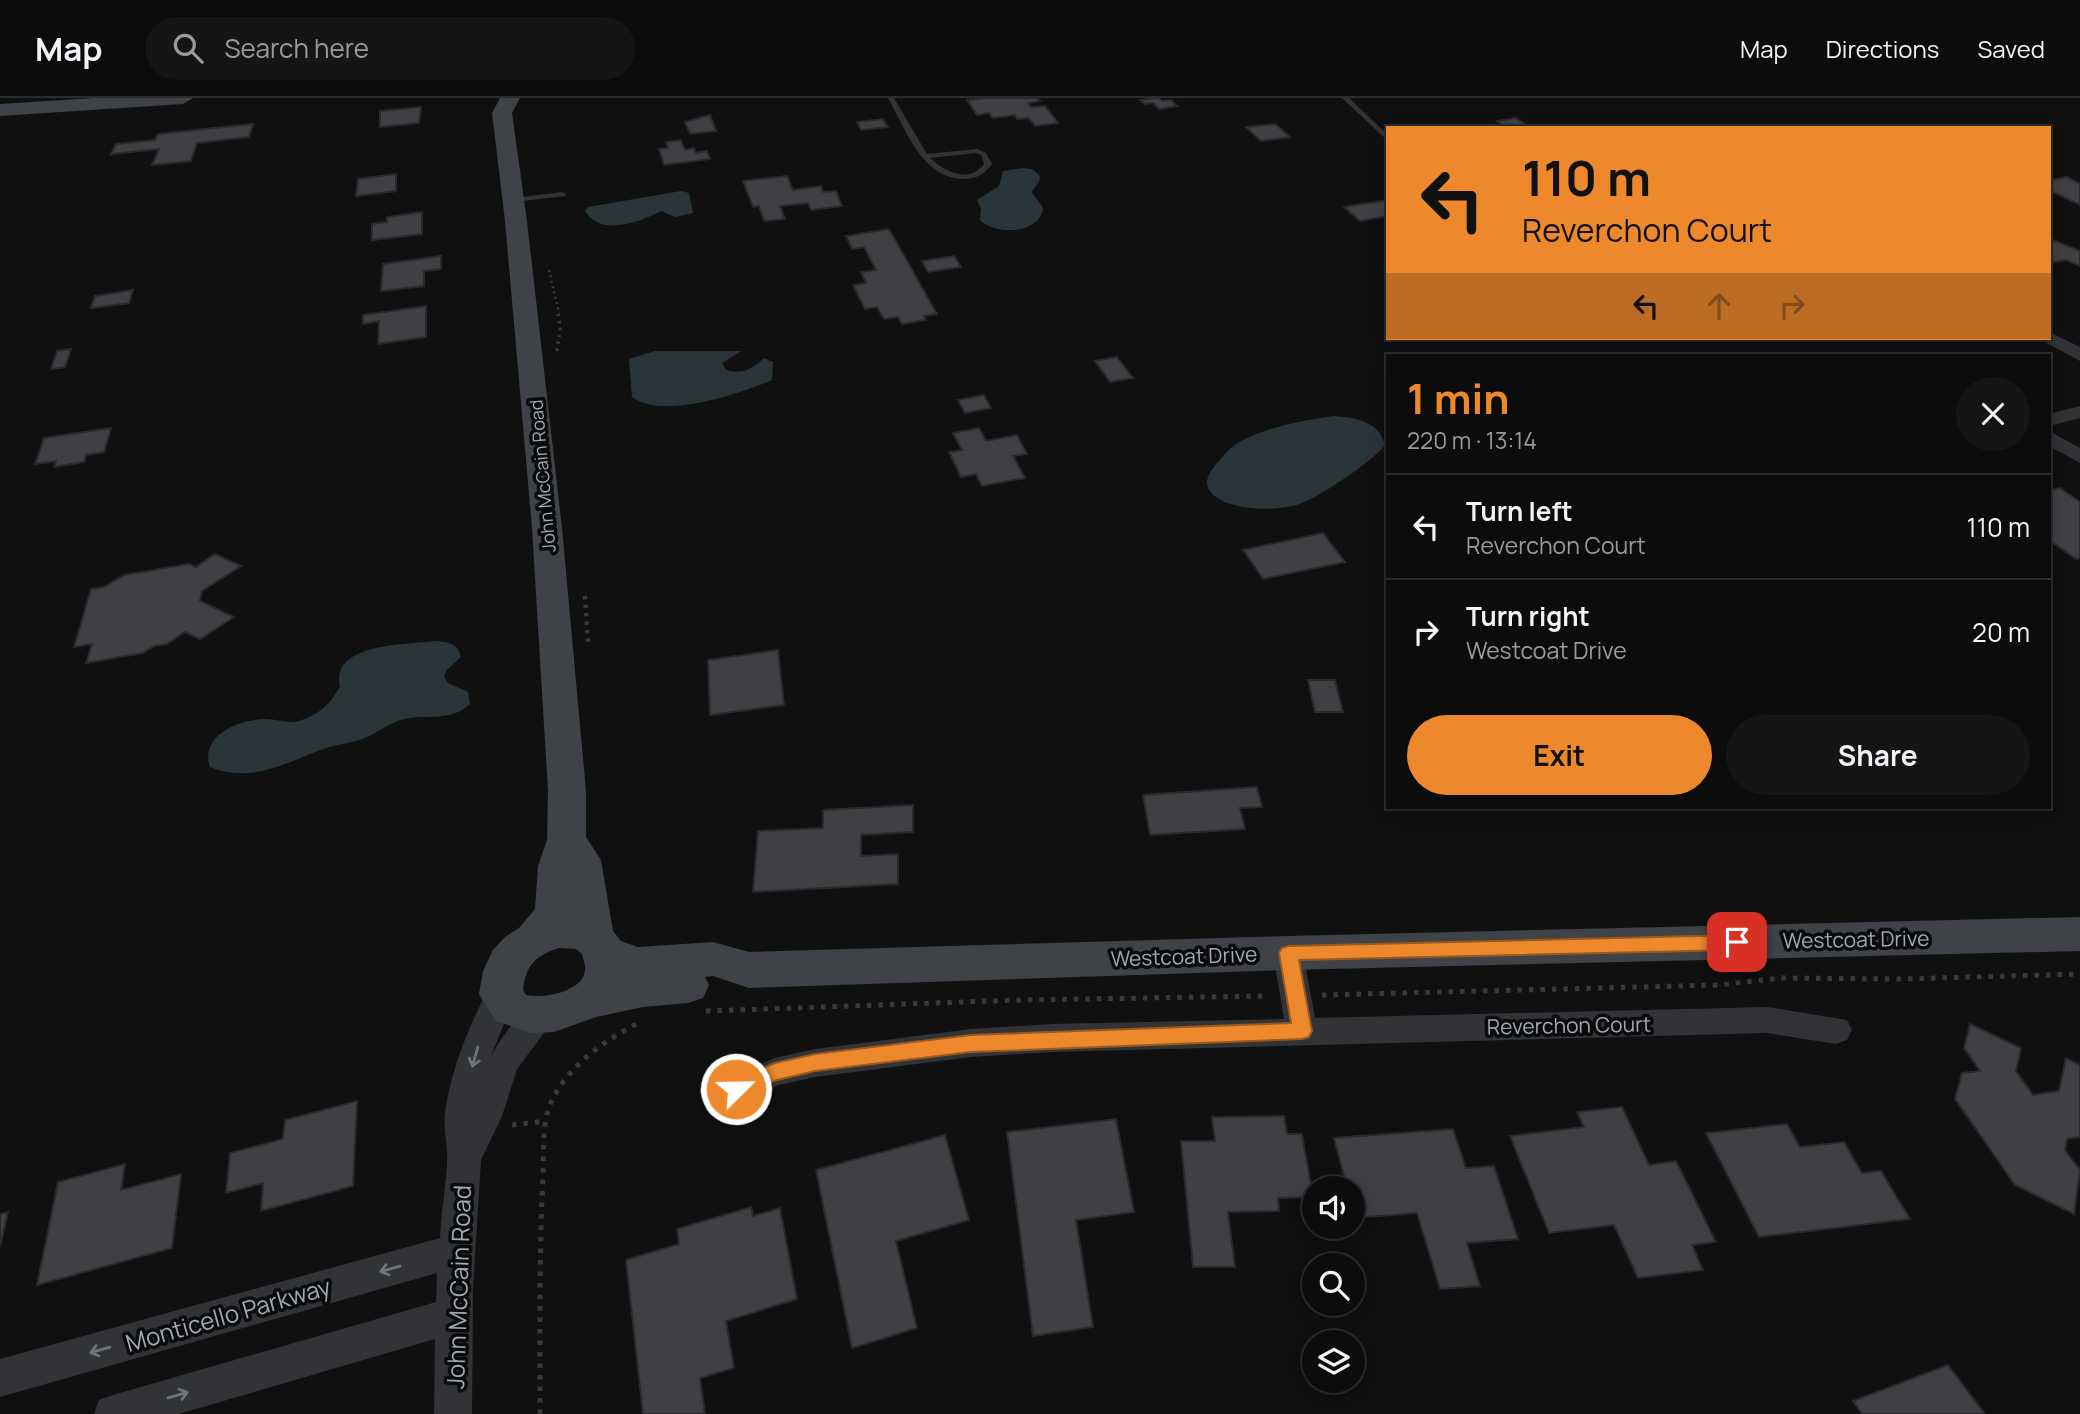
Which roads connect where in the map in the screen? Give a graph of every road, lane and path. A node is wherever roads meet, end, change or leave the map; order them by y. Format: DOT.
graph roads {
  1 [pos="183,98"];
  2 [pos="891,98"];
  3 [pos="1345,98"];
  4 [pos="499,104"];
  5 [pos="0,110"];
  6 [pos="1386,137"];
  7 [pos="926,156"];
  8 [pos="562,194"];
  9 [pos="514,200"];
  10 [pos="2051,338"];
  11 [pos="2080,355"];
  12 [pos="2080,412"];
  13 [pos="2051,419"];
  14 [pos="2051,438"];
  15 [pos="2080,457"];
  16 [pos="566,840"];
  17 [pos="2080,934"];
  18 [pos="535,938"];
  19 [pos="600,946"];
  20 [pos="1288,953"];
  21 [pos="750,970"];
  22 [pos="2080,974"];
  23 [pos="501,994"];
  24 [pos="1320,995"];
  25 [pos="1269,996"];
  26 [pos="586,1001"];
  27 [pos="699,1012"];
  28 [pos="540,1017"];
  29 [pos="648,1020"];
  30 [pos="1836,1030"];
  31 [pos="1302,1031"];
  32 [pos="736,1089"];
  33 [pos="464,1159"];
  34 [pos="455,1251"];
  35 [pos="453,1316"];
  36 [pos="0,1378"];
  37 [pos="113,1414"];
  38 [pos="453,1414"];
  39 [pos="540,1414"];
  1 -- 5 [label="main road"];
  2 -- 7 [label="lane"];
  3 -- 6 [label="lane"];
  4 -- 9 [label="main road, John McCain Road"];
  7 -- 7 [label="lane"];
  8 -- 9 [label="lane"];
  9 -- 16 [label="main road, John McCain Road"];
  10 -- 11 [label="street"];
  12 -- 13 [label="street"];
  14 -- 15 [label="street"];
  16 -- 18 [label="main road, John McCain Road"];
  16 -- 19 [label="main road, John McCain Road"];
  17 -- 20 [label="main road, Westcoat Drive"];
  18 -- 19 [label="main road"];
  18 -- 23 [label="main road"];
  19 -- 21 [label="main road, Westcoat Drive"];
  19 -- 26 [label="main road"];
  20 -- 21 [label="main road, Westcoat Drive"];
  20 -- 31 [label="street"];
  21 -- 26 [label="main road, Westcoat Drive"];
  22 -- 24 [label="path"];
  23 -- 28 [label="main road"];
  23 -- 33 [label="street, John McCain Road, one-way"];
  25 -- 27 [label="path"];
  26 -- 28 [label="main road"];
  28 -- 33 [label="street, John McCain Road"];
  29 -- 39 [label="path"];
  30 -- 31 [label="street, Reverchon Court"];
  31 -- 32 [label="street, Reverchon Court"];
  33 -- 34 [label="street, John McCain Road"];
  34 -- 35 [label="street, John McCain Road"];
  34 -- 36 [label="street, Monticello Parkway, one-way"];
  37 -- 35 [label="street, one-way"];
  35 -- 38 [label="street, John McCain Road"];
}
